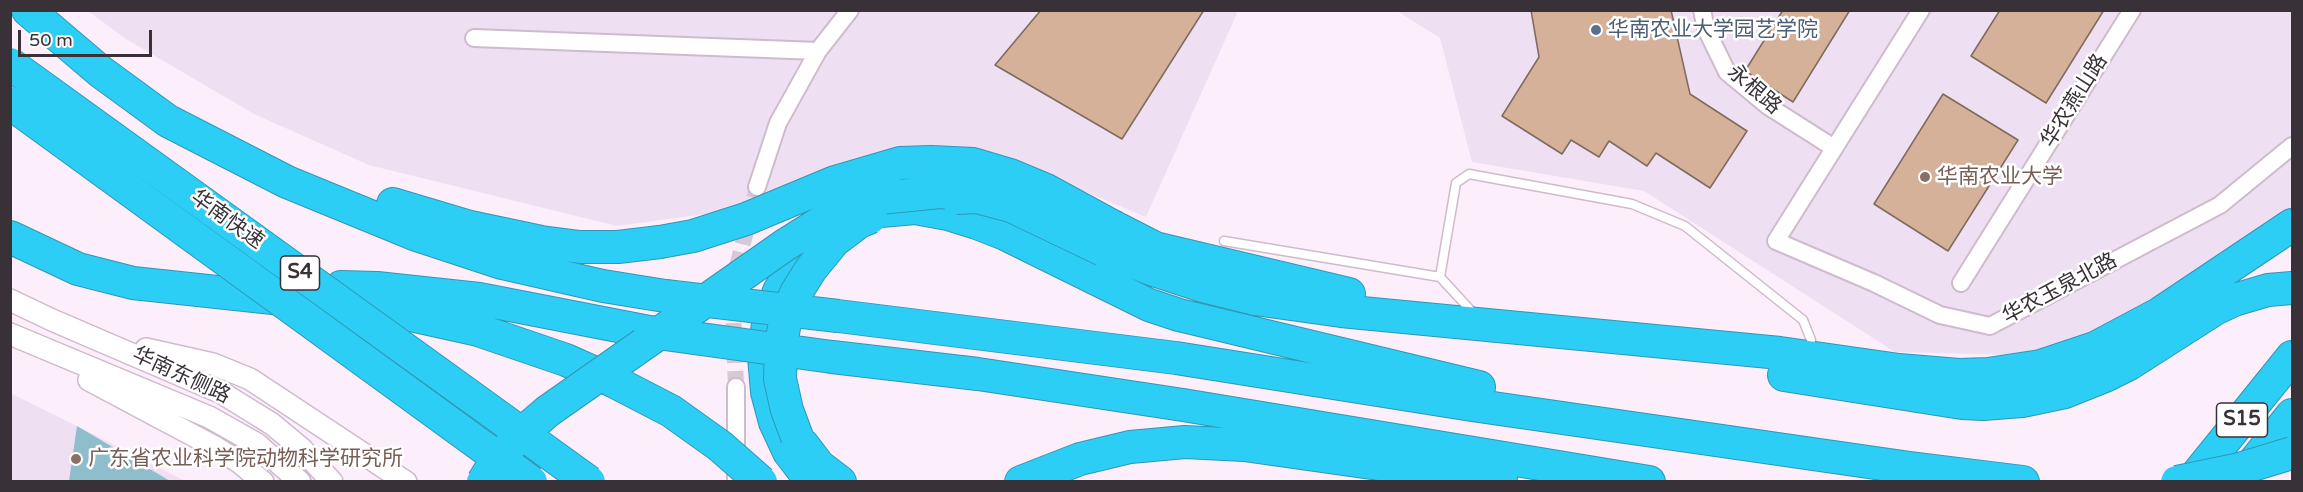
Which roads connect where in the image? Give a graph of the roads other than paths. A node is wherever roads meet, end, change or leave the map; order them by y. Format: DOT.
graph roads {
  1 [pos="28,10"];
  2 [pos="39,10"];
  3 [pos="850,10"];
  4 [pos="1702,10"];
  5 [pos="1921,10"];
  6 [pos="2132,10"];
  7 [pos="474,38"];
  8 [pos="818,51"];
  9 [pos="10,64"];
  10 [pos="10,103"];
  11 [pos="2292,146"];
  12 [pos="1834,148"];
  13 [pos="757,188"];
  14 [pos="977,197"];
  15 [pos="2292,225"];
  16 [pos="10,237"];
  17 [pos="1109,238"];
  18 [pos="1224,241"];
  19 [pos="1440,277"];
  20 [pos="1961,283"];
  21 [pos="166,286"];
  22 [pos="2292,288"];
  23 [pos="10,300"];
  24 [pos="1484,326"];
  25 [pos="10,334"];
  26 [pos="96,338"];
  27 [pos="1811,340"];
  28 [pos="2292,357"];
  29 [pos="736,387"];
  30 [pos="2292,415"];
  31 [pos="1678,435"];
  32 [pos="2292,453"];
  33 [pos="1029,478"];
  34 [pos="406,481"];
  35 [pos="2018,481"];
  36 [pos="263,482"];
  37 [pos="300,482"];
  38 [pos="332,482"];
  39 [pos="483,482"];
  40 [pos="531,482"];
  41 [pos="589,482"];
  42 [pos="736,482"];
  43 [pos="761,482"];
  44 [pos="812,482"];
  45 [pos="840,482"];
  46 [pos="1549,482"];
  47 [pos="1649,482"];
  48 [pos="2177,482"];
  49 [pos="2191,482"];
  50 [pos="2238,482"];
  1 -- 31 [label="highway, bridge"];
  2 -- 17 [label="highway, bridge"];
  3 -- 8 [label="street"];
  4 -- 12 [label="street, 永根路"];
  5 -- 12 [label="street"];
  6 -- 20 [label="street, 华农燕山路"];
  7 -- 8 [label="street"];
  8 -- 13 [label="street"];
  9 -- 41 [label="highway, 华南快速 / S4, bridge"];
  10 -- 40 [label="highway, 华南快速 / S4, bridge"];
  11 -- 12 [label="street, 华农玉泉北路"];
  14 -- 17 [label="highway, bridge"];
  14 -- 39 [label="highway, bridge"];
  14 -- 45 [label="highway, bridge"];
  15 -- 24 [label="highway"];
  16 -- 21 [label="highway"];
  17 -- 24 [label="highway"];
  18 -- 19 [label="lane"];
  19 -- 24 [label="lane"];
  19 -- 27 [label="lane"];
  21 -- 43 [label="highway, bridge"];
  21 -- 47 [label="highway, bridge"];
  22 -- 24 [label="highway"];
  23 -- 26 [label="street, 华南东侧路"];
  25 -- 36 [label="street"];
  25 -- 37 [label="street, 华南东侧路"];
  26 -- 34 [label="street"];
  26 -- 38 [label="street, 华南东侧路"];
  28 -- 49 [label="highway, S15"];
  29 -- 42 [label="street"];
  30 -- 50 [label="highway, S15"];
  31 -- 35 [label="highway"];
  31 -- 44 [label="highway"];
  32 -- 48 [label="highway, bridge"];
  33 -- 46 [label="highway"];
}
